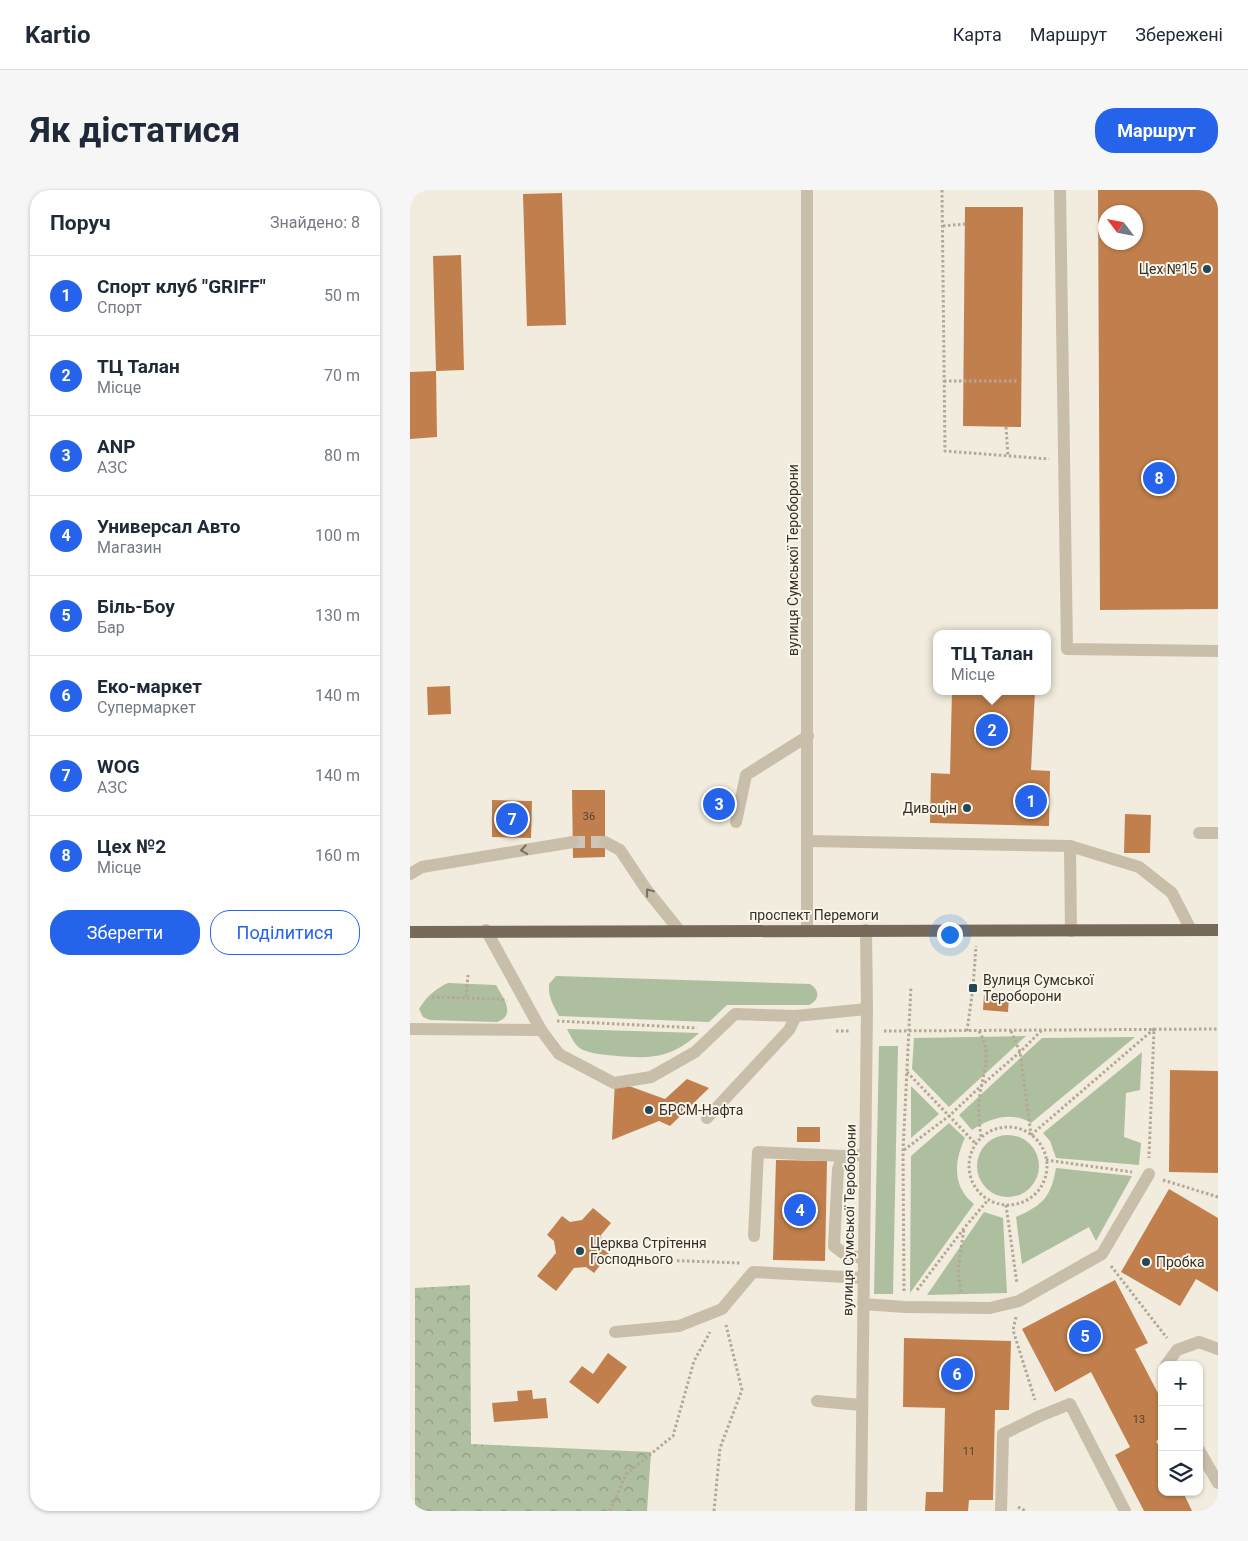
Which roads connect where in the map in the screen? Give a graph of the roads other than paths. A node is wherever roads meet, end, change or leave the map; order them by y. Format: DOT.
graph roads {
  1 [pos="807,190"];
  2 [pos="1060,190"];
  3 [pos="1218,651"];
  4 [pos="808,736"];
  5 [pos="736,822"];
  6 [pos="1198,833"];
  7 [pos="1218,833"];
  8 [pos="808,841"];
  9 [pos="573,842"];
  10 [pos="605,842"];
  11 [pos="1070,846"];
  12 [pos="410,874"];
  13 [pos="486,930"];
  14 [pos="679,930"];
  15 [pos="807,930"];
  16 [pos="866,930"];
  17 [pos="1071,930"];
  18 [pos="1191,930"];
  19 [pos="1218,930"];
  20 [pos="410,932"];
  21 [pos="867,1009"];
  22 [pos="796,1016"];
  23 [pos="410,1029"];
  24 [pos="541,1030"];
  25 [pos="707,1118"];
  26 [pos="865,1155"];
  27 [pos="843,1156"];
  28 [pos="1149,1174"];
  29 [pos="754,1236"];
  30 [pos="864,1259"];
  31 [pos="864,1278"];
  32 [pos="864,1304"];
  33 [pos="615,1332"];
  34 [pos="1218,1349"];
  35 [pos="1169,1361"];
  36 [pos="817,1401"];
  37 [pos="861,1405"];
  38 [pos="1200,1451"];
  39 [pos="1218,1484"];
  40 [pos="861,1511"];
  41 [pos="1001,1511"];
  42 [pos="1125,1511"];
  1 -- 4 [label="street, вулиця Сумської Тероборони"];
  2 -- 3 [label="street"];
  4 -- 5 [label="street"];
  4 -- 8 [label="street, вулиця Сумської Тероборони"];
  6 -- 7 [label="street"];
  8 -- 11 [label="street"];
  8 -- 15 [label="street, вулиця Сумської Тероборони"];
  9 -- 12 [label="street, one-way"];
  14 -- 10 [label="street, one-way"];
  11 -- 17 [label="street"];
  11 -- 18 [label="street"];
  13 -- 14 [label="main road, проспект Перемоги"];
  13 -- 20 [label="main road, проспект Перемоги"];
  13 -- 24 [label="street"];
  14 -- 15 [label="main road, проспект Перемоги"];
  15 -- 16 [label="main road, проспект Перемоги"];
  16 -- 17 [label="main road, проспект Перемоги"];
  16 -- 21 [label="street, вулиця Сумської Тероборони"];
  17 -- 18 [label="main road, проспект Перемоги"];
  18 -- 19 [label="main road, проспект Перемоги"];
  21 -- 22 [label="street"];
  21 -- 26 [label="street, вулиця Сумської Тероборони"];
  22 -- 24 [label="street"];
  22 -- 25 [label="street"];
  23 -- 24 [label="street"];
  26 -- 27 [label="street"];
  26 -- 30 [label="street, вулиця Сумської Тероборони"];
  27 -- 29 [label="street"];
  27 -- 30 [label="street"];
  28 -- 32 [label="street"];
  30 -- 31 [label="street, вулиця Сумської Тероборони"];
  31 -- 32 [label="street, вулиця Сумської Тероборони"];
  31 -- 33 [label="street"];
  32 -- 37 [label="street, вулиця Сумської Тероборони"];
  34 -- 35 [label="street"];
  36 -- 37 [label="street"];
  37 -- 40 [label="street, вулиця Сумської Тероборони"];
  38 -- 39 [label="street"];
  41 -- 42 [label="street"];
}
